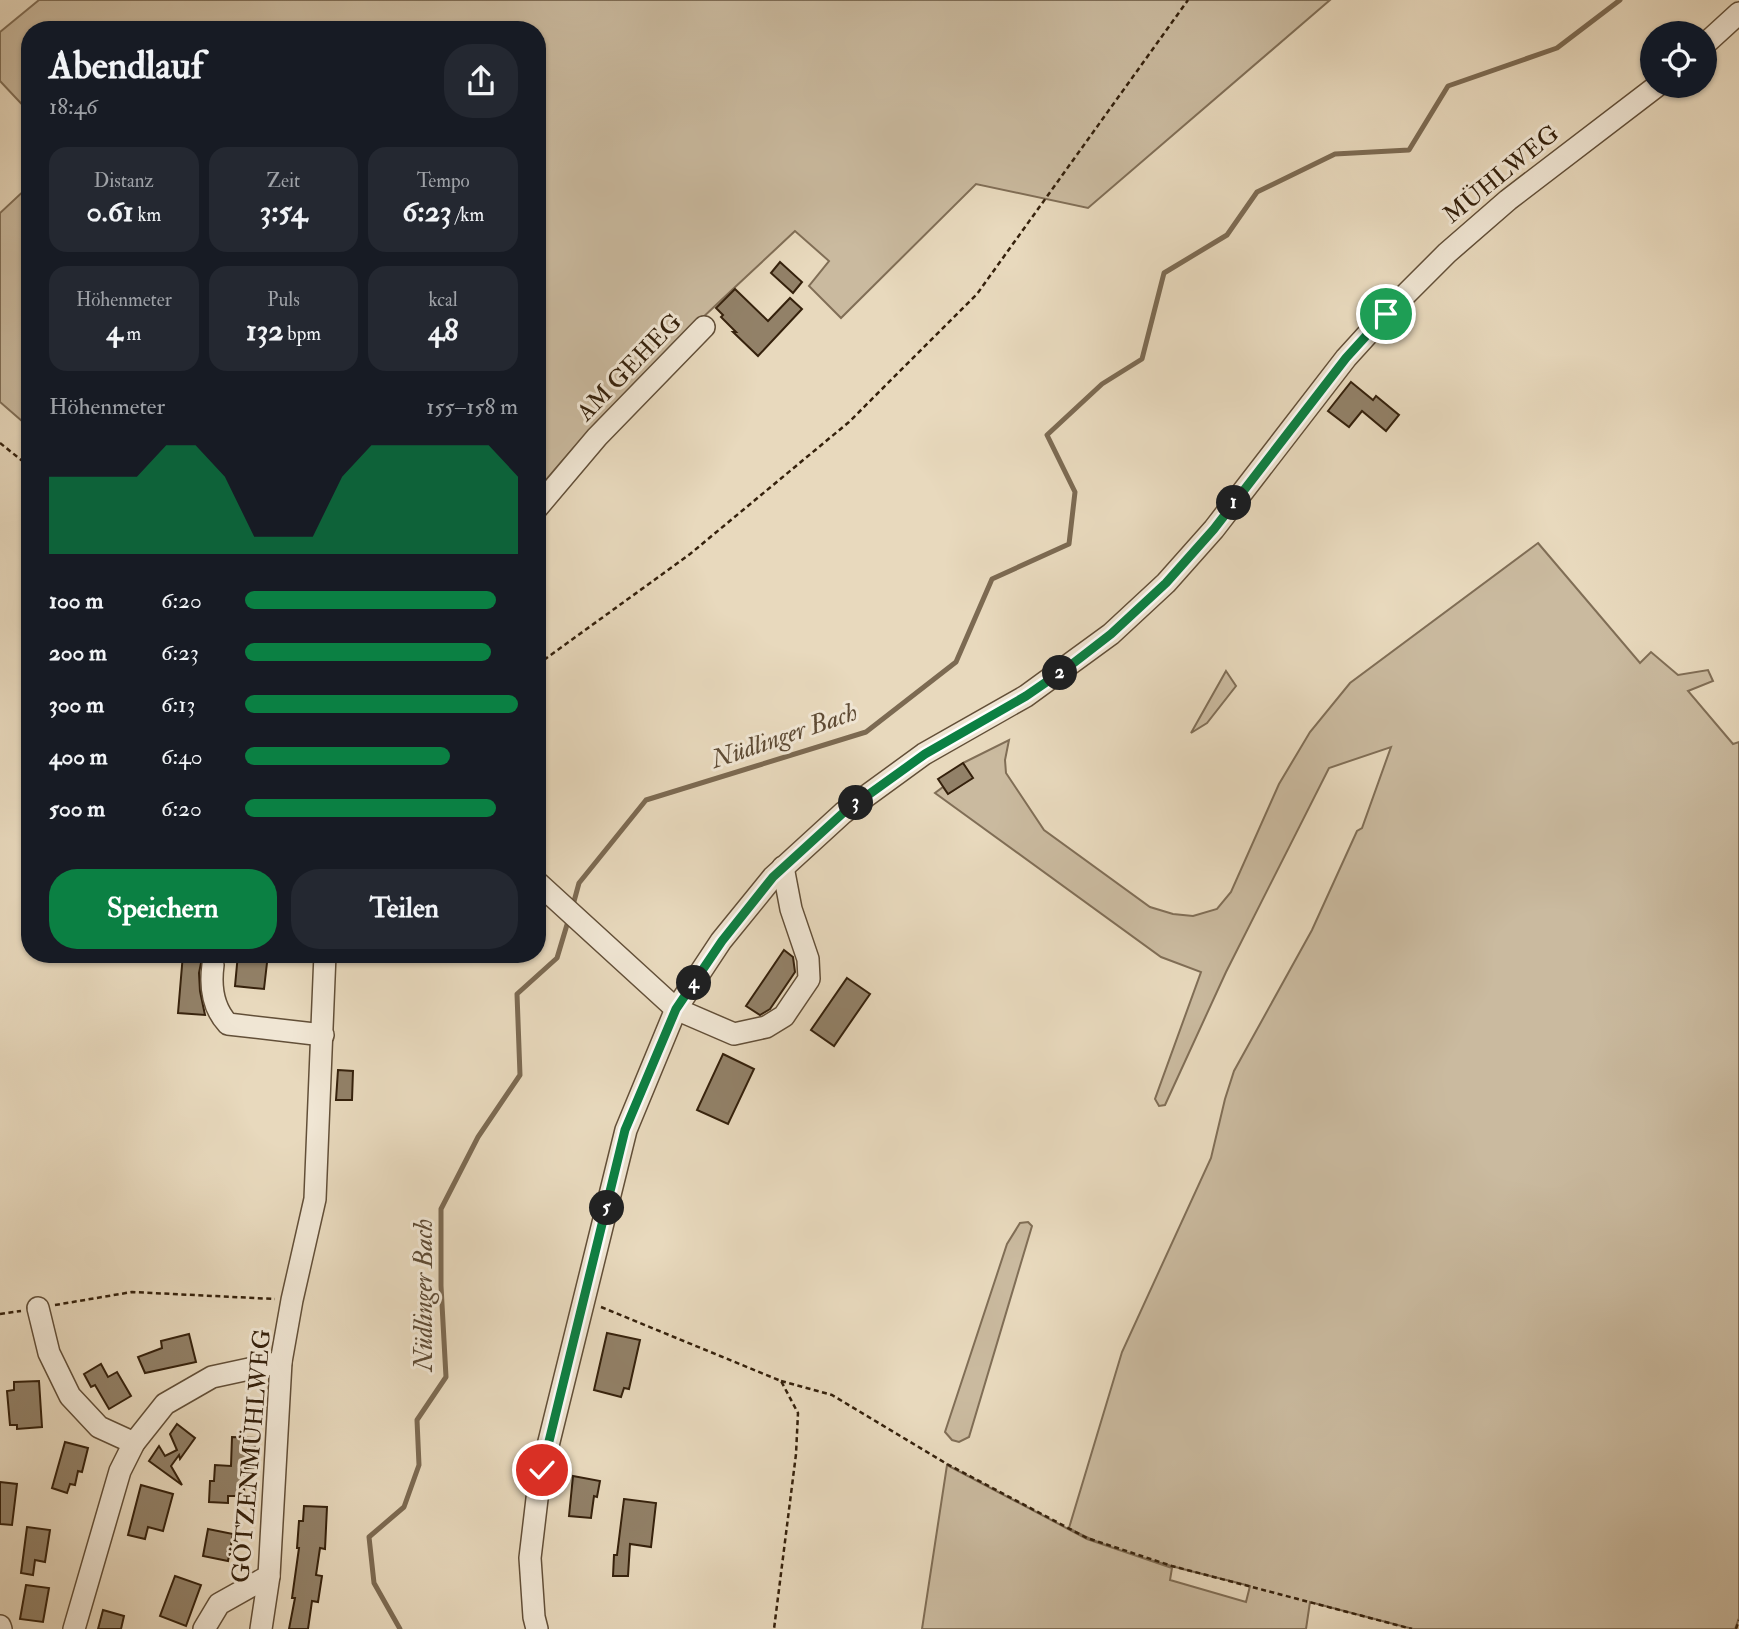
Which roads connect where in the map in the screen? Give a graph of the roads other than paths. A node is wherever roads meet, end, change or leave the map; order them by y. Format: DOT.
graph roads {
  1 [pos="1739,13"];
  2 [pos="1717,33"];
  3 [pos="1641,98"];
  4 [pos="704,327"];
  5 [pos="546,497"];
  6 [pos="783,867"];
  7 [pos="546,891"];
  8 [pos="324,963"];
  9 [pos="214,965"];
  10 [pos="676,1009"];
  11 [pos="323,1035"];
  12 [pos="38,1308"];
  13 [pos="281,1362"];
  14 [pos="134,1443"];
  15 [pos="269,1576"];
  16 [pos="74,1629"];
  17 [pos="204,1629"];
  18 [pos="261,1629"];
  19 [pos="537,1629"];
  1 -- 2 [label="street"];
  3 -- 6 [label="street, MÜHLWEG"];
  4 -- 5 [label="street, AM GEHEG"];
  6 -- 10 [label="street, MÜHLWEG"];
  6 -- 10 [label="street"];
  7 -- 10 [label="street"];
  8 -- 11 [label="street, GÖTZENMÜHLWEG"];
  9 -- 11 [label="street"];
  10 -- 19 [label="street, MÜHLWEG"];
  11 -- 13 [label="street, GÖTZENMÜHLWEG"];
  12 -- 14 [label="street"];
  13 -- 14 [label="street"];
  13 -- 15 [label="street, GÖTZENMÜHLWEG"];
  14 -- 16 [label="street"];
  15 -- 17 [label="street"];
  15 -- 18 [label="street, GÖTZENMÜHLWEG"];
}
